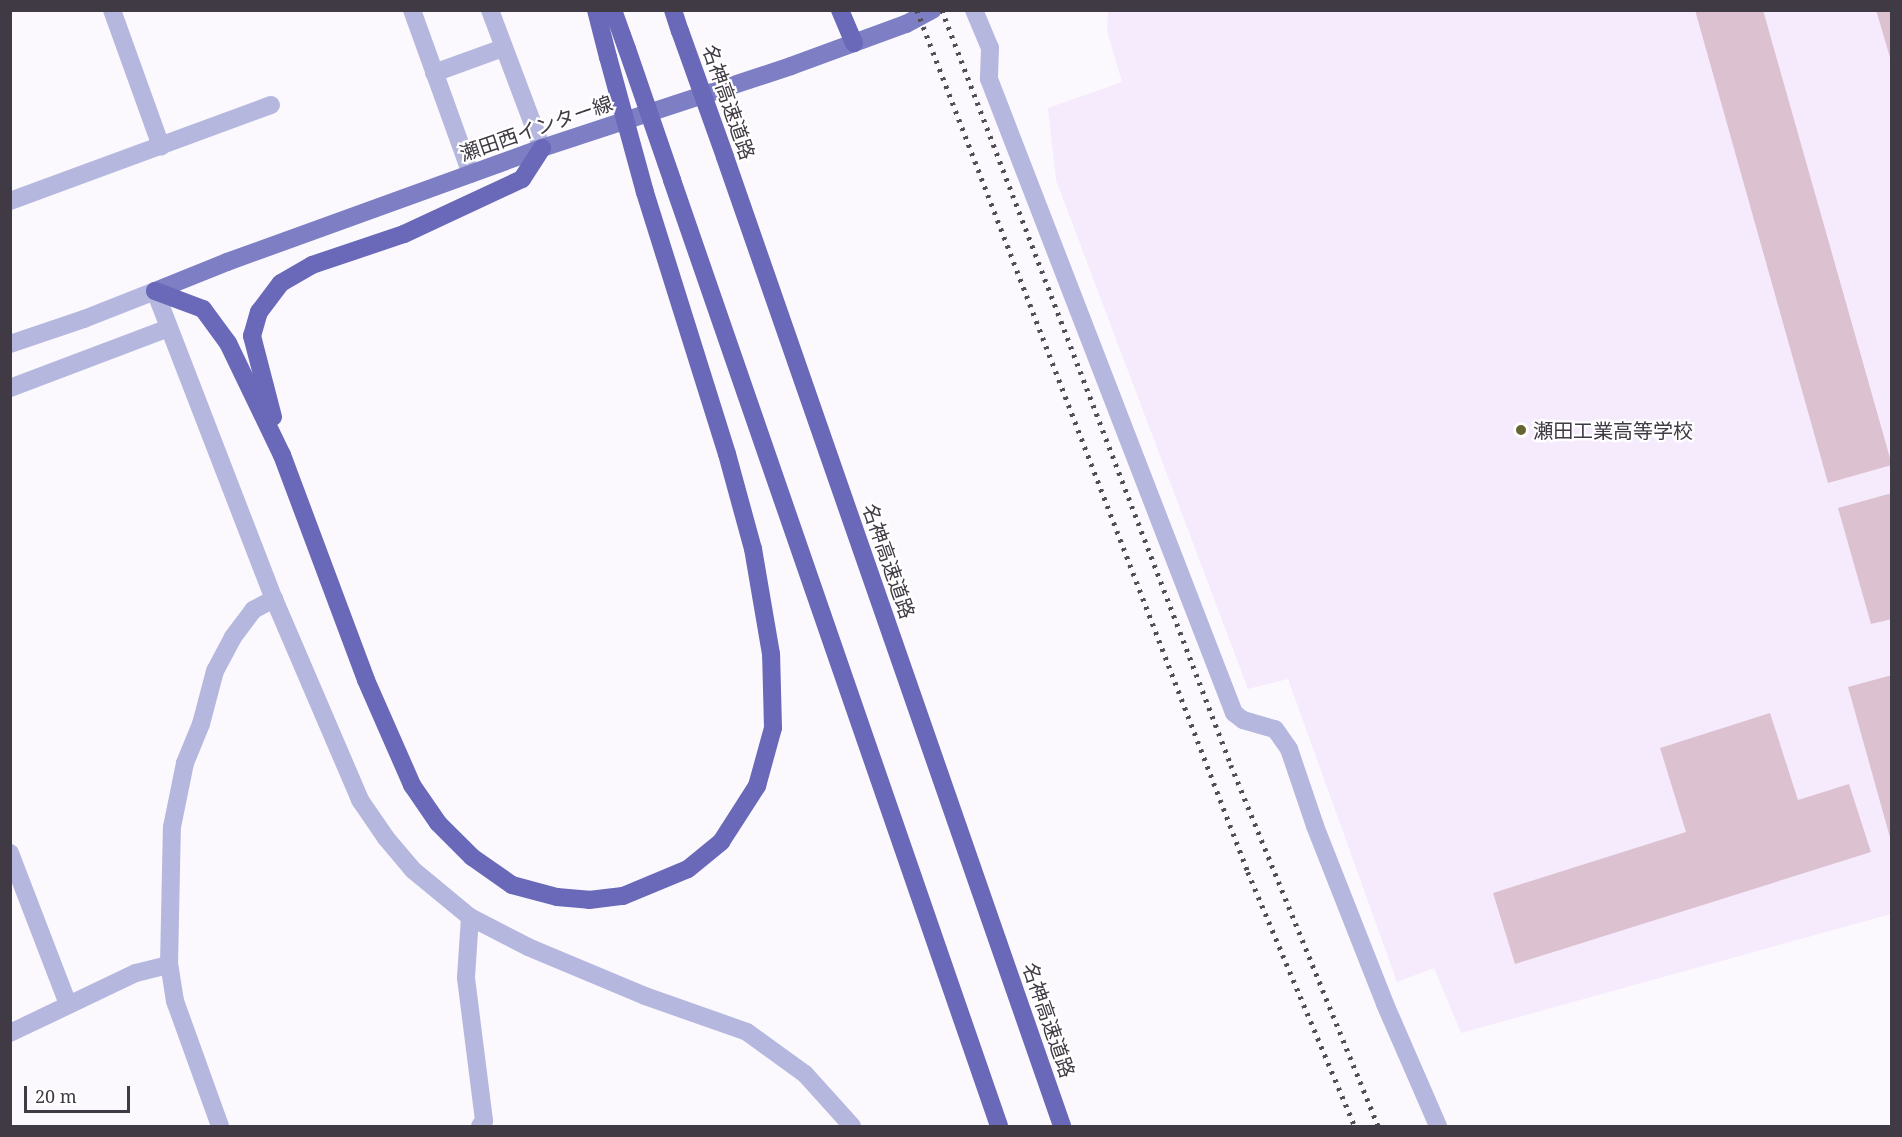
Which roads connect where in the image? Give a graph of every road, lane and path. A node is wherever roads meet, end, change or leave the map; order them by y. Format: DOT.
graph roads {
  1 [pos="112,10"];
  2 [pos="412,10"];
  3 [pos="490,10"];
  4 [pos="596,10"];
  5 [pos="613,10"];
  6 [pos="673,10"];
  7 [pos="840,10"];
  8 [pos="932,10"];
  9 [pos="974,10"];
  10 [pos="854,43"];
  11 [pos="503,48"];
  12 [pos="434,73"];
  13 [pos="271,105"];
  14 [pos="160,146"];
  15 [pos="542,148"];
  16 [pos="471,174"];
  17 [pos="10,201"];
  18 [pos="154,291"];
  19 [pos="169,328"];
  20 [pos="10,344"];
  21 [pos="10,388"];
  22 [pos="282,455"];
  23 [pos="274,599"];
  24 [pos="10,853"];
  25 [pos="470,917"];
  26 [pos="170,965"];
  27 [pos="68,1004"];
  28 [pos="10,1033"];
  29 [pos="220,1126"];
  30 [pos="480,1126"];
  31 [pos="852,1126"];
  32 [pos="999,1126"];
  33 [pos="1062,1126"];
  34 [pos="1438,1126"];
  1 -- 14 [label="street"];
  2 -- 12 [label="street"];
  3 -- 11 [label="street"];
  4 -- 22 [label="highway, bridge"];
  5 -- 32 [label="highway, bridge"];
  6 -- 33 [label="highway, 名神高速道路, bridge"];
  7 -- 10 [label="highway"];
  8 -- 10 [label="main road, 瀬田西インター線"];
  9 -- 34 [label="street"];
  10 -- 15 [label="main road, 瀬田西インター線"];
  11 -- 12 [label="street"];
  11 -- 15 [label="street"];
  12 -- 16 [label="street"];
  13 -- 14 [label="street"];
  14 -- 17 [label="street"];
  15 -- 16 [label="main road, 瀬田西インター線"];
  15 -- 22 [label="highway"];
  16 -- 18 [label="main road, 瀬田西インター線"];
  18 -- 19 [label="street"];
  18 -- 20 [label="street"];
  18 -- 22 [label="highway"];
  19 -- 21 [label="street"];
  19 -- 23 [label="street"];
  23 -- 25 [label="street"];
  23 -- 26 [label="street"];
  24 -- 27 [label="street"];
  25 -- 30 [label="street"];
  25 -- 31 [label="street"];
  26 -- 27 [label="street"];
  26 -- 29 [label="street"];
  27 -- 28 [label="street"];
}
